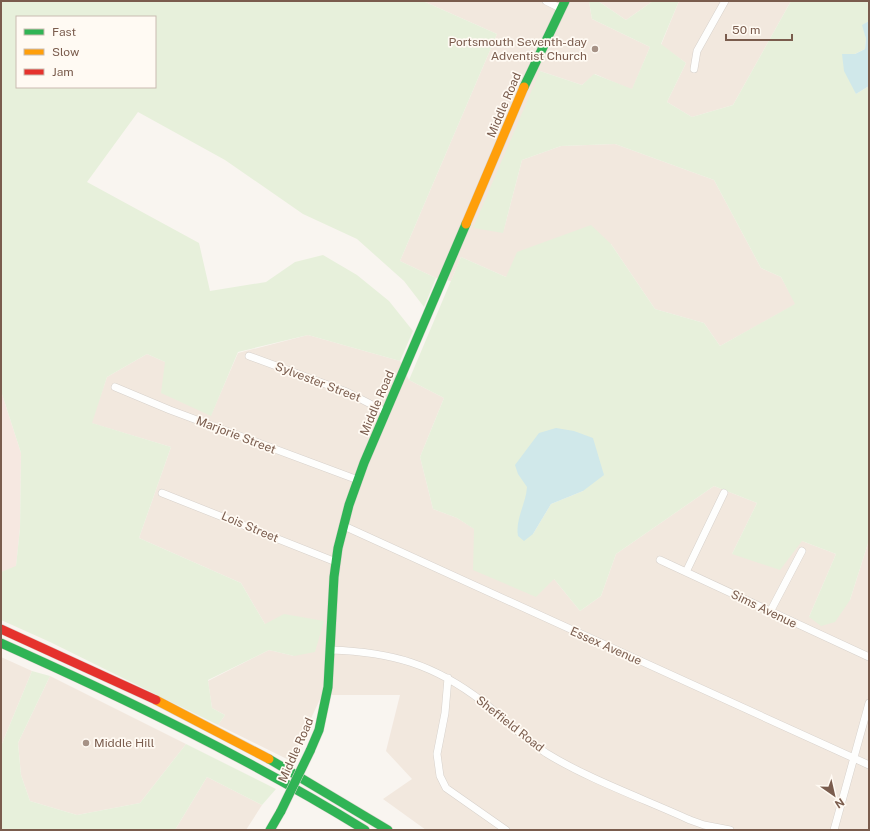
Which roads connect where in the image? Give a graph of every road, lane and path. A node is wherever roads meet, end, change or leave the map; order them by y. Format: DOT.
graph roads {
  1 [pos="546,1"];
  2 [pos="725,1"];
  3 [pos="563,5"];
  4 [pos="694,69"];
  5 [pos="249,356"];
  6 [pos="114,387"];
  7 [pos="386,412"];
  8 [pos="358,480"];
  9 [pos="162,493"];
  10 [pos="724,493"];
  11 [pos="344,526"];
  12 [pos="802,551"];
  13 [pos="660,560"];
  14 [pos="336,562"];
  15 [pos="686,572"];
  16 [pos="770,612"];
  17 [pos="1,629"];
  18 [pos="1,642"];
  19 [pos="330,650"];
  20 [pos="869,657"];
  21 [pos="448,678"];
  22 [pos="869,703"];
  23 [pos="855,758"];
  24 [pos="869,765"];
  25 [pos="704,827"];
  26 [pos="270,830"];
  27 [pos="365,830"];
  28 [pos="388,830"];
  29 [pos="506,830"];
  30 [pos="730,830"];
  31 [pos="834,830"];
  1 -- 3 [label="street"];
  2 -- 4 [label="street"];
  3 -- 7 [label="main road, Middle Road"];
  5 -- 7 [label="street, Sylvester Street"];
  6 -- 8 [label="street, Marjorie Street"];
  7 -- 8 [label="main road, Middle Road"];
  8 -- 11 [label="main road, Middle Road"];
  9 -- 14 [label="street, Lois Street"];
  10 -- 15 [label="street"];
  11 -- 14 [label="main road, Middle Road"];
  11 -- 23 [label="street, Essex Avenue"];
  12 -- 16 [label="street"];
  13 -- 15 [label="street, Sims Avenue"];
  14 -- 19 [label="main road, Middle Road"];
  15 -- 16 [label="street, Sims Avenue"];
  16 -- 20 [label="street, Sims Avenue"];
  17 -- 28 [label="main road"];
  18 -- 27 [label="main road"];
  19 -- 21 [label="street, Sheffield Road"];
  19 -- 26 [label="main road, Middle Road, bridge"];
  21 -- 25 [label="street, Sheffield Road"];
  21 -- 29 [label="street"];
  22 -- 23 [label="street"];
  23 -- 24 [label="street, Essex Avenue"];
  23 -- 31 [label="street"];
  25 -- 30 [label="street, Sheffield Road"];
}
